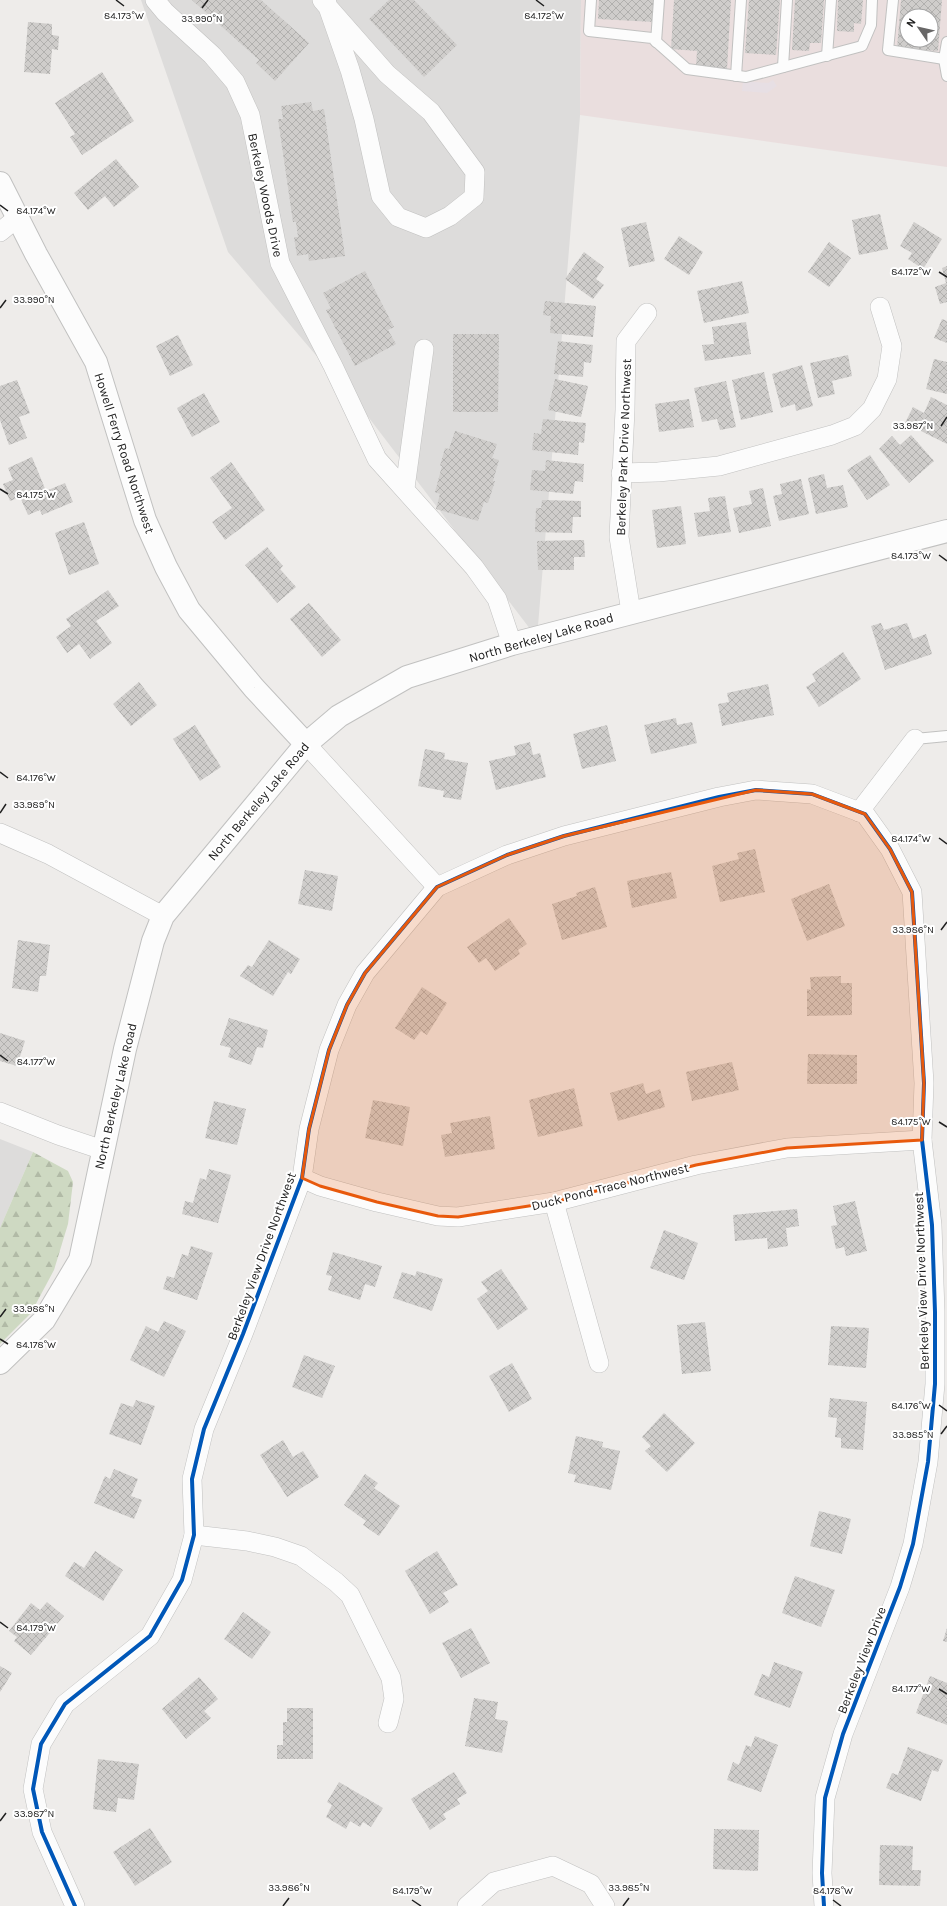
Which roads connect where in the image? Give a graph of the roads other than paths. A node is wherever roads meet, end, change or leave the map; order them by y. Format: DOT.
graph roads {
  1 [pos="155,0"];
  2 [pos="592,0"];
  3 [pos="659,0"];
  4 [pos="741,0"];
  5 [pos="788,0"];
  6 [pos="831,0"];
  7 [pos="872,0"];
  8 [pos="893,0"];
  9 [pos="326,2"];
  10 [pos="656,42"];
  11 [pos="947,42"];
  12 [pos="827,56"];
  13 [pos="944,59"];
  14 [pos="783,68"];
  15 [pos="736,76"];
  16 [pos="947,76"];
  17 [pos="0,183"];
  18 [pos="17,218"];
  19 [pos="0,232"];
  20 [pos="880,307"];
  21 [pos="647,313"];
  22 [pos="424,349"];
  23 [pos="621,473"];
  24 [pos="405,488"];
  25 [pos="947,531"];
  26 [pos="630,612"];
  27 [pos="512,644"];
  28 [pos="947,736"];
  29 [pos="916,739"];
  30 [pos="306,744"];
  31 [pos="859,812"];
  32 [pos="0,833"];
  33 [pos="437,887"];
  34 [pos="163,916"];
  35 [pos="0,1112"];
  36 [pos="922,1140"];
  37 [pos="103,1150"];
  38 [pos="302,1178"];
  39 [pos="554,1202"];
  40 [pos="0,1363"];
  41 [pos="599,1364"];
  42 [pos="194,1535"];
  43 [pos="900,1587"];
  44 [pos="388,1723"];
  45 [pos="75,1906"];
  46 [pos="467,1906"];
  47 [pos="605,1906"];
  48 [pos="824,1906"];
  1 -- 24 [label="street, Berkeley Woods Drive"];
  2 -- 10 [label="lane"];
  3 -- 10 [label="lane"];
  4 -- 15 [label="lane"];
  5 -- 14 [label="lane"];
  6 -- 12 [label="lane"];
  7 -- 12 [label="lane"];
  8 -- 13 [label="lane"];
  9 -- 9 [label="street"];
  10 -- 15 [label="lane"];
  11 -- 13 [label="lane"];
  12 -- 14 [label="lane"];
  13 -- 16 [label="lane"];
  14 -- 15 [label="lane"];
  17 -- 18 [label="street, Howell Ferry Road Northwest"];
  18 -- 19 [label="street"];
  18 -- 30 [label="street, Howell Ferry Road Northwest"];
  20 -- 23 [label="street"];
  21 -- 23 [label="street, Berkeley Park Drive Northwest"];
  22 -- 24 [label="street"];
  23 -- 26 [label="street, Berkeley Park Drive Northwest"];
  24 -- 27 [label="street, Berkeley Woods Drive"];
  25 -- 26 [label="street, North Berkeley Lake Road"];
  26 -- 27 [label="street, North Berkeley Lake Road"];
  27 -- 30 [label="street, North Berkeley Lake Road"];
  28 -- 29 [label="lane"];
  29 -- 31 [label="street"];
  30 -- 33 [label="street"];
  30 -- 34 [label="street, North Berkeley Lake Road"];
  31 -- 33 [label="street, Berkeley View Drive Northwest"];
  31 -- 36 [label="street, Berkeley View Drive Northwest"];
  32 -- 34 [label="street"];
  33 -- 38 [label="street, Berkeley View Drive Northwest"];
  34 -- 37 [label="street, North Berkeley Lake Road"];
  35 -- 37 [label="street"];
  36 -- 39 [label="street, Duck Pond Trace Northwest"];
  36 -- 43 [label="street, Berkeley View Drive Northwest"];
  37 -- 40 [label="street, North Berkeley Lake Road"];
  38 -- 39 [label="street, Duck Pond Trace Northwest"];
  38 -- 42 [label="street, Berkeley View Drive Northwest"];
  39 -- 41 [label="street"];
  42 -- 44 [label="street"];
  42 -- 45 [label="street"];
  43 -- 48 [label="street, Berkeley View Drive"];
  46 -- 47 [label="street"];
}
